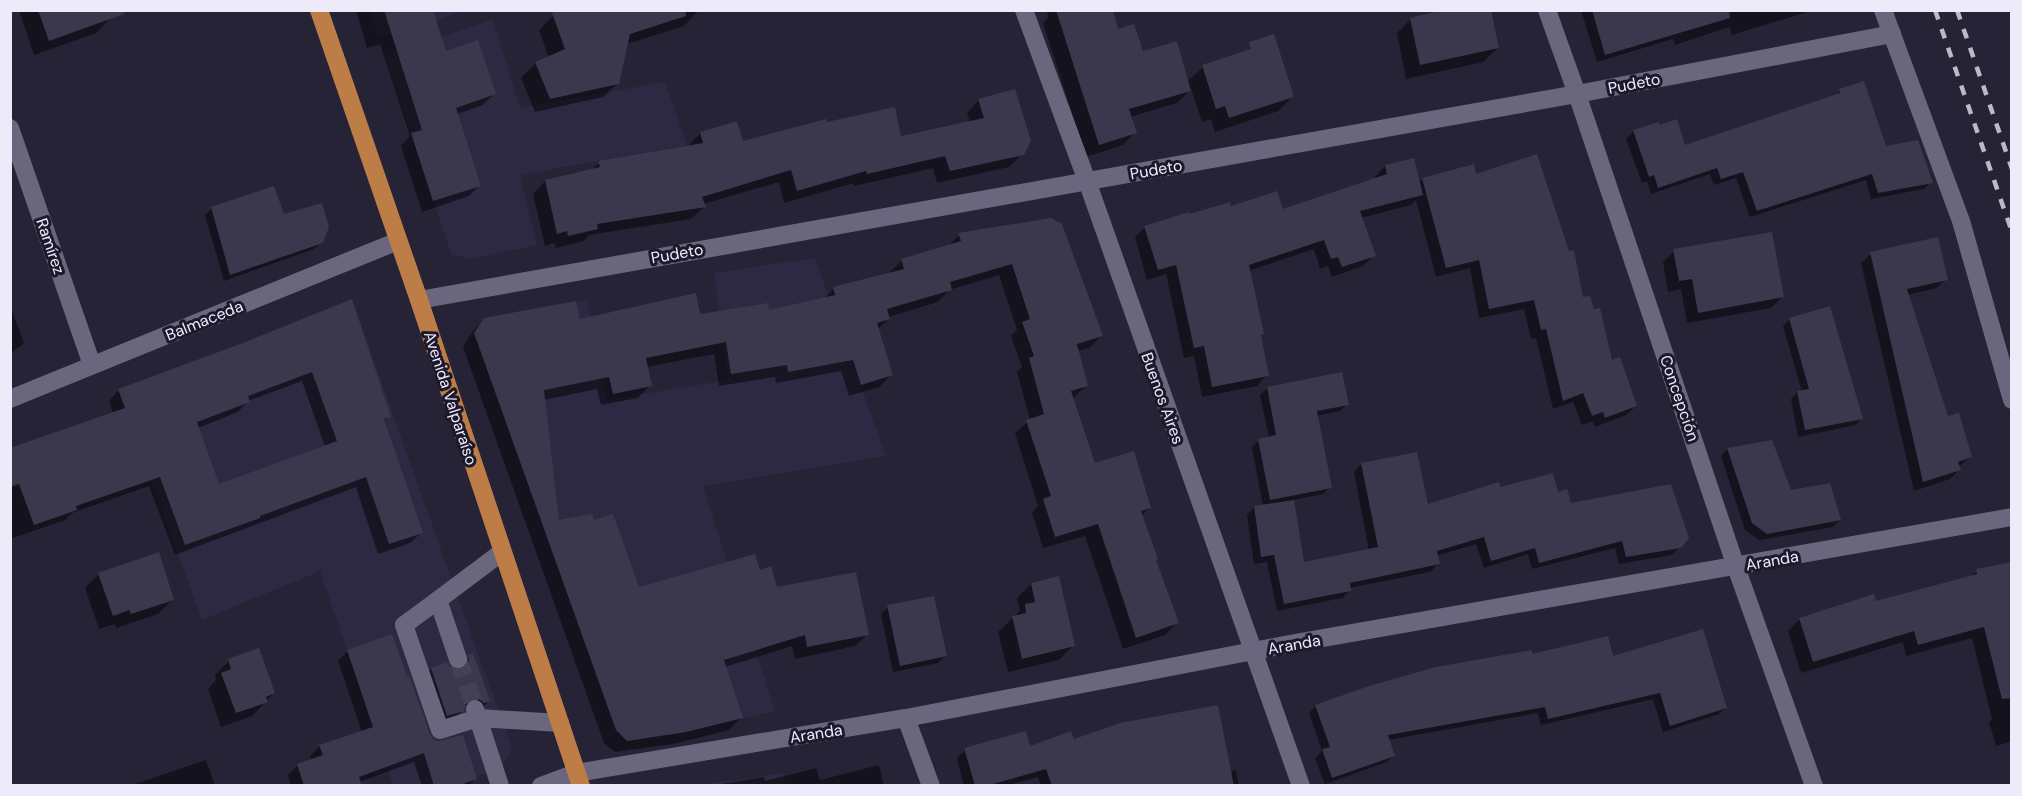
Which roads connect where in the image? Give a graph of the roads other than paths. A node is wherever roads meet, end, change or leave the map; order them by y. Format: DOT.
graph roads {
  1 [pos="319,10"];
  2 [pos="1024,10"];
  3 [pos="1547,10"];
  4 [pos="1883,10"];
  5 [pos="1892,34"];
  6 [pos="1577,94"];
  7 [pos="10,128"];
  8 [pos="1087,181"];
  9 [pos="398,241"];
  10 [pos="418,300"];
  11 [pos="92,365"];
  12 [pos="10,399"];
  13 [pos="2012,400"];
  14 [pos="2012,517"];
  15 [pos="502,552"];
  16 [pos="1736,567"];
  17 [pos="438,600"];
  18 [pos="1254,651"];
  19 [pos="458,658"];
  20 [pos="476,712"];
  21 [pos="906,718"];
  22 [pos="560,723"];
  23 [pos="579,779"];
  24 [pos="500,786"];
  25 [pos="541,786"];
  26 [pos="931,786"];
  27 [pos="1301,786"];
  28 [pos="1814,786"];
  1 -- 9 [label="main road, Avenida Valparaíso"];
  2 -- 8 [label="street, Buenos Aires"];
  3 -- 6 [label="street, Concepción"];
  4 -- 5 [label="street"];
  5 -- 6 [label="street, Pudeto"];
  5 -- 13 [label="street"];
  6 -- 8 [label="street, Pudeto"];
  6 -- 16 [label="street, Concepción"];
  7 -- 11 [label="street, Ramírez"];
  8 -- 10 [label="street, Pudeto"];
  8 -- 18 [label="street, Buenos Aires"];
  9 -- 10 [label="main road, Avenida Valparaíso"];
  9 -- 11 [label="street, Balmaceda"];
  10 -- 15 [label="main road, Avenida Valparaíso"];
  11 -- 12 [label="street, Balmaceda"];
  14 -- 16 [label="street, Aranda"];
  15 -- 17 [label="street"];
  15 -- 22 [label="main road, Avenida Valparaíso"];
  16 -- 18 [label="street, Aranda"];
  16 -- 28 [label="street, Concepción"];
  17 -- 19 [label="street"];
  17 -- 20 [label="street"];
  18 -- 21 [label="street, Aranda"];
  18 -- 27 [label="street, Buenos Aires"];
  20 -- 22 [label="street"];
  20 -- 24 [label="street"];
  21 -- 23 [label="street, Aranda"];
  21 -- 26 [label="street"];
  22 -- 23 [label="main road, Avenida Valparaíso"];
  23 -- 25 [label="street, Aranda"];
}
